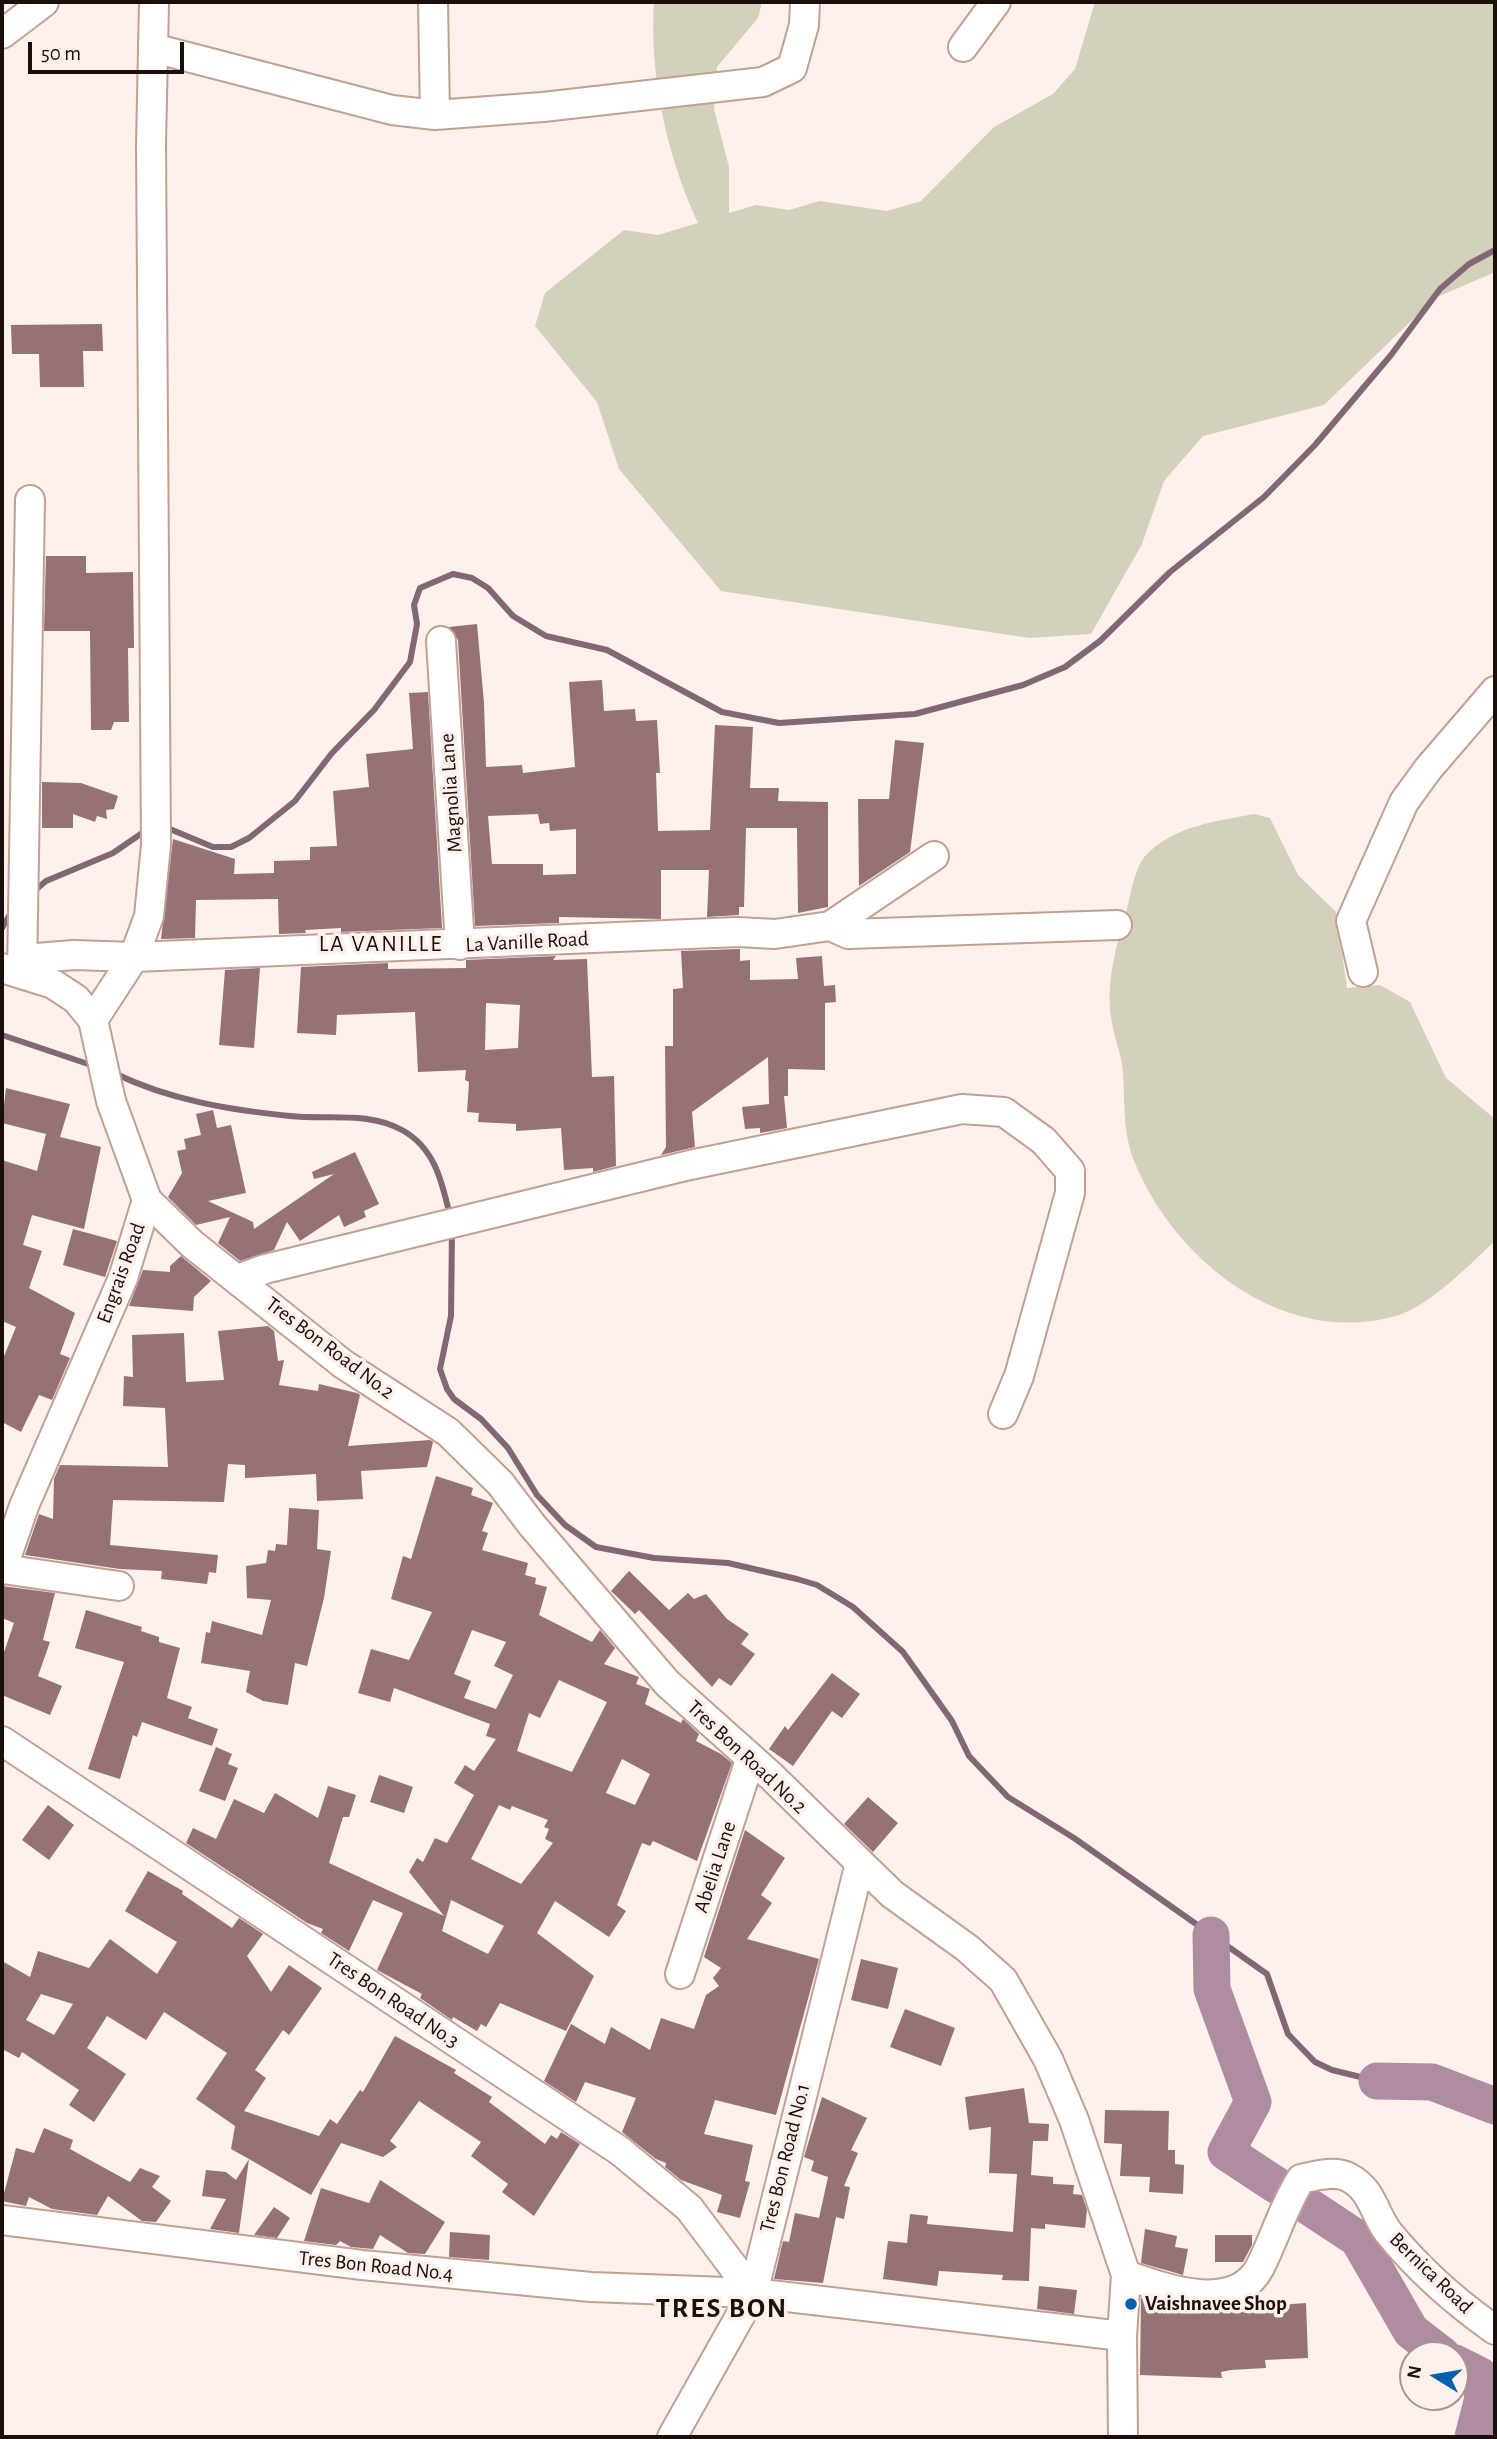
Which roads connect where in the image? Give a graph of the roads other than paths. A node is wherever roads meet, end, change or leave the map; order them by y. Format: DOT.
graph roads {
  1 [pos="44,2"];
  2 [pos="154,2"];
  3 [pos="433,2"];
  4 [pos="804,2"];
  5 [pos="996,2"];
  6 [pos="2,34"];
  7 [pos="963,47"];
  8 [pos="153,48"];
  9 [pos="435,115"];
  10 [pos="30,500"];
  11 [pos="441,641"];
  12 [pos="1495,691"];
  13 [pos="934,856"];
  14 [pos="1117,925"];
  15 [pos="830,926"];
  16 [pos="460,945"];
  17 [pos="134,957"];
  18 [pos="12,971"];
  19 [pos="1363,972"];
  20 [pos="96,1030"];
  21 [pos="147,1200"];
  22 [pos="238,1279"];
  23 [pos="1003,1414"];
  24 [pos="2,1569"];
  25 [pos="119,1586"];
  26 [pos="2,1741"];
  27 [pos="750,1760"];
  28 [pos="860,1863"];
  29 [pos="680,1974"];
  30 [pos="2,2220"];
  31 [pos="1126,2275"];
  32 [pos="752,2293"];
  33 [pos="1495,2330"];
  34 [pos="1122,2336"];
  35 [pos="672,2437"];
  36 [pos="1124,2437"];
  1 -- 6 [label="street"];
  2 -- 8 [label="street"];
  3 -- 9 [label="street"];
  4 -- 9 [label="street"];
  5 -- 7 [label="street"];
  8 -- 9 [label="street"];
  8 -- 17 [label="street"];
  10 -- 18 [label="street"];
  11 -- 16 [label="street, Magnolia Lane"];
  12 -- 19 [label="street"];
  13 -- 15 [label="street, La Vanille Road"];
  14 -- 15 [label="street, La Vanille Road"];
  15 -- 16 [label="street, La Vanille Road"];
  16 -- 17 [label="street, La Vanille Road"];
  17 -- 18 [label="street, La Vanille Road"];
  17 -- 20 [label="street"];
  18 -- 20 [label="street"];
  20 -- 21 [label="street, Engrais Road"];
  21 -- 22 [label="street, Tres Bon Road No.2"];
  21 -- 24 [label="street, Engrais Road"];
  22 -- 23 [label="street"];
  22 -- 27 [label="street, Tres Bon Road No.2"];
  24 -- 25 [label="street"];
  26 -- 32 [label="street, Tres Bon Road No.3"];
  27 -- 28 [label="street, Tres Bon Road No.2"];
  27 -- 29 [label="street, Abelia Lane"];
  28 -- 31 [label="street, Tres Bon Road No.2"];
  28 -- 32 [label="street, Tres Bon Road No.1"];
  30 -- 32 [label="street, Tres Bon Road No.4"];
  31 -- 33 [label="street, Bernica Road"];
  31 -- 34 [label="street, Tres Bon Road No.2"];
  32 -- 34 [label="street, Tres Bon Road No.4"];
  32 -- 35 [label="street, Tres Bon Road No.1"];
  34 -- 36 [label="street, Tres Bon Road No.2"];
}
